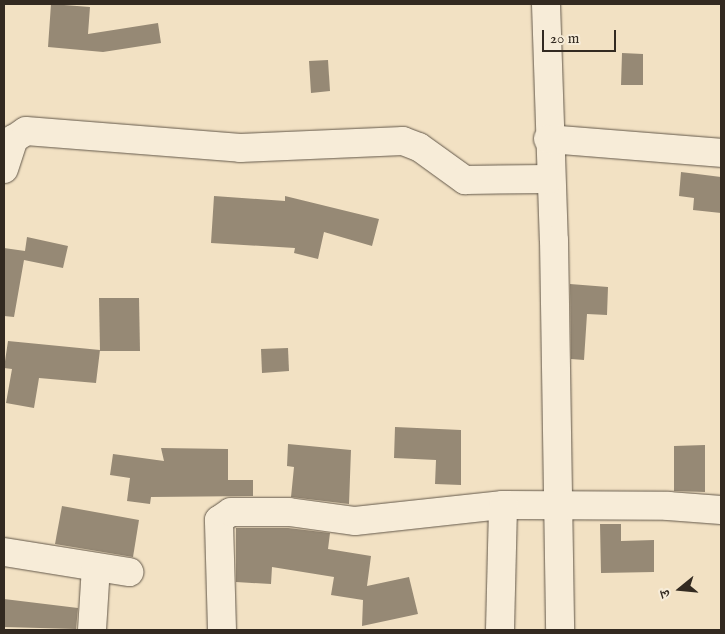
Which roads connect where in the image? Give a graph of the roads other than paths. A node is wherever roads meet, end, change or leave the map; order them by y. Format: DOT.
graph roads {
  1 [pos="546,4"];
  2 [pos="548,139"];
  3 [pos="721,153"];
  4 [pos="4,169"];
  5 [pos="550,179"];
  6 [pos="557,504"];
  7 [pos="503,505"];
  8 [pos="721,510"];
  9 [pos="4,552"];
  10 [pos="96,567"];
  11 [pos="129,572"];
  12 [pos="92,630"];
  13 [pos="222,630"];
  14 [pos="500,630"];
  15 [pos="560,630"];
  1 -- 2 [label="street"];
  2 -- 3 [label="street"];
  2 -- 5 [label="street"];
  4 -- 5 [label="street"];
  5 -- 6 [label="street"];
  6 -- 7 [label="street"];
  6 -- 8 [label="street"];
  6 -- 15 [label="street"];
  7 -- 13 [label="street"];
  7 -- 14 [label="street"];
  9 -- 10 [label="street"];
  10 -- 11 [label="street"];
  10 -- 12 [label="street"];
}
